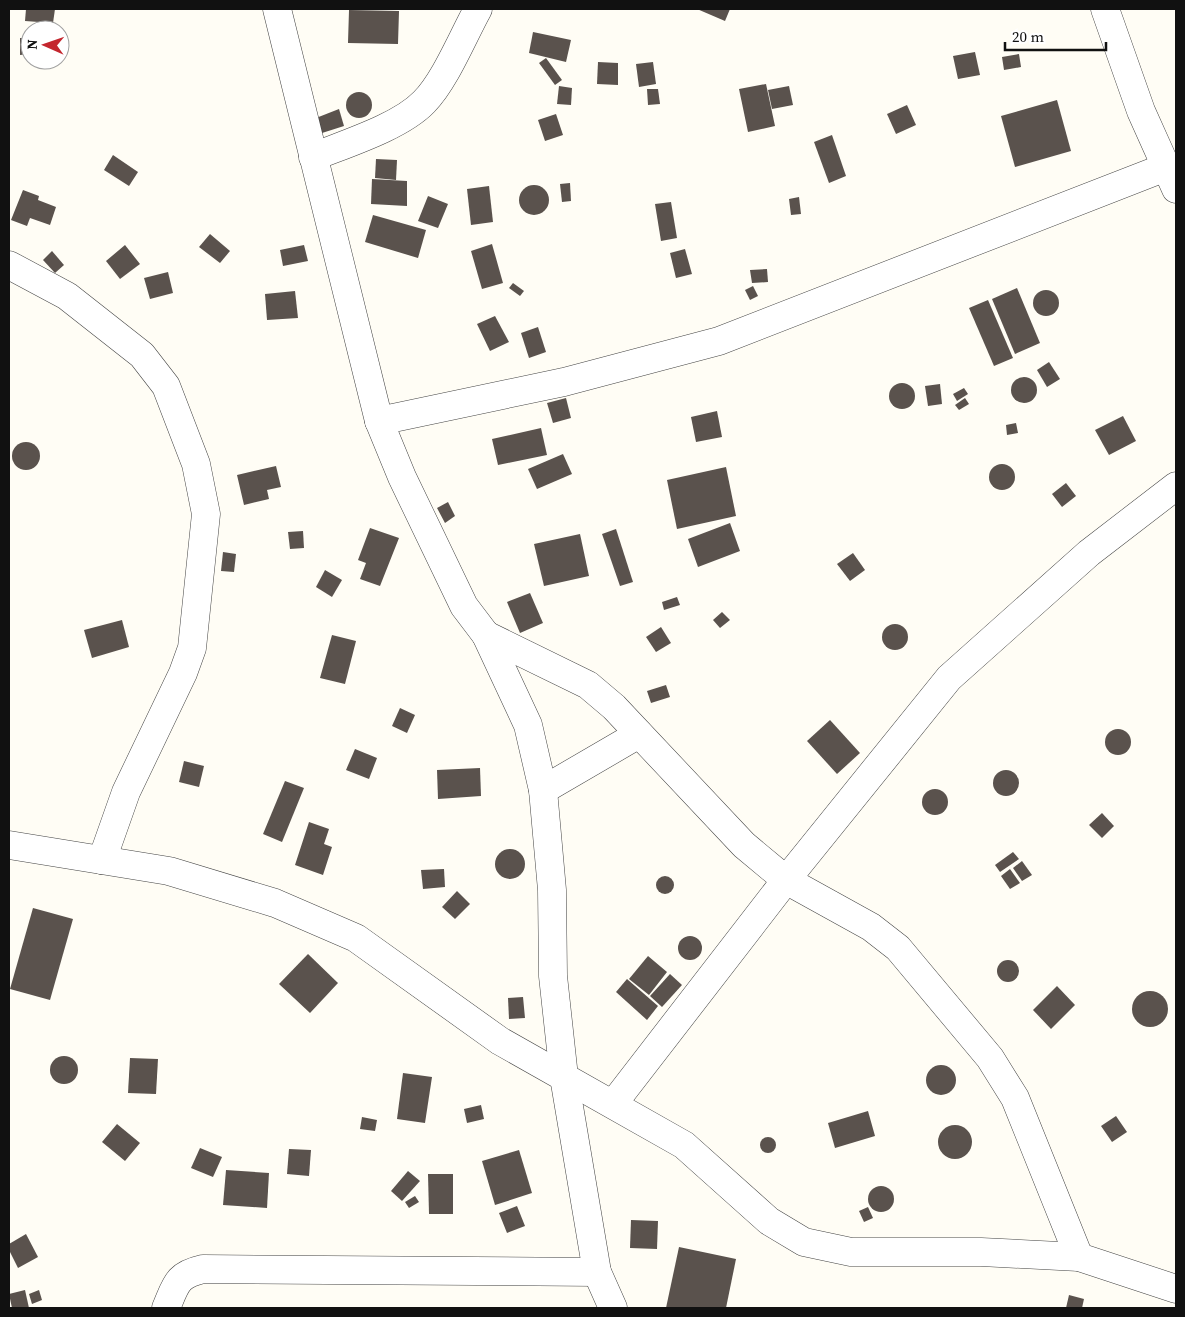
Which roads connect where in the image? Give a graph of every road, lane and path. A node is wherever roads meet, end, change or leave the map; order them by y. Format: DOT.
graph roads {
  1 [pos="277,9"];
  2 [pos="478,9"];
  3 [pos="1105,9"];
  4 [pos="313,157"];
  5 [pos="1171,178"];
  6 [pos="9,265"];
  7 [pos="379,421"];
  8 [pos="1176,486"];
  9 [pos="486,635"];
  10 [pos="639,734"];
  11 [pos="543,790"];
  12 [pos="9,845"];
  13 [pos="102,860"];
  14 [pos="786,880"];
  15 [pos="564,1077"];
  16 [pos="613,1104"];
  17 [pos="1079,1257"];
  18 [pos="598,1272"];
  19 [pos="1176,1289"];
  20 [pos="166,1308"];
  21 [pos="612,1308"];
  1 -- 4 [label="street"];
  2 -- 4 [label="street"];
  3 -- 5 [label="street"];
  4 -- 7 [label="street"];
  5 -- 7 [label="street"];
  6 -- 13 [label="street"];
  7 -- 9 [label="street"];
  8 -- 14 [label="street"];
  9 -- 10 [label="street"];
  9 -- 11 [label="street"];
  10 -- 11 [label="street"];
  10 -- 14 [label="street"];
  11 -- 15 [label="street"];
  12 -- 13 [label="street"];
  13 -- 15 [label="street"];
  14 -- 16 [label="street"];
  14 -- 17 [label="street"];
  15 -- 16 [label="street"];
  15 -- 18 [label="street"];
  16 -- 17 [label="street"];
  17 -- 19 [label="street"];
  18 -- 20 [label="street"];
  18 -- 21 [label="street"];
}
